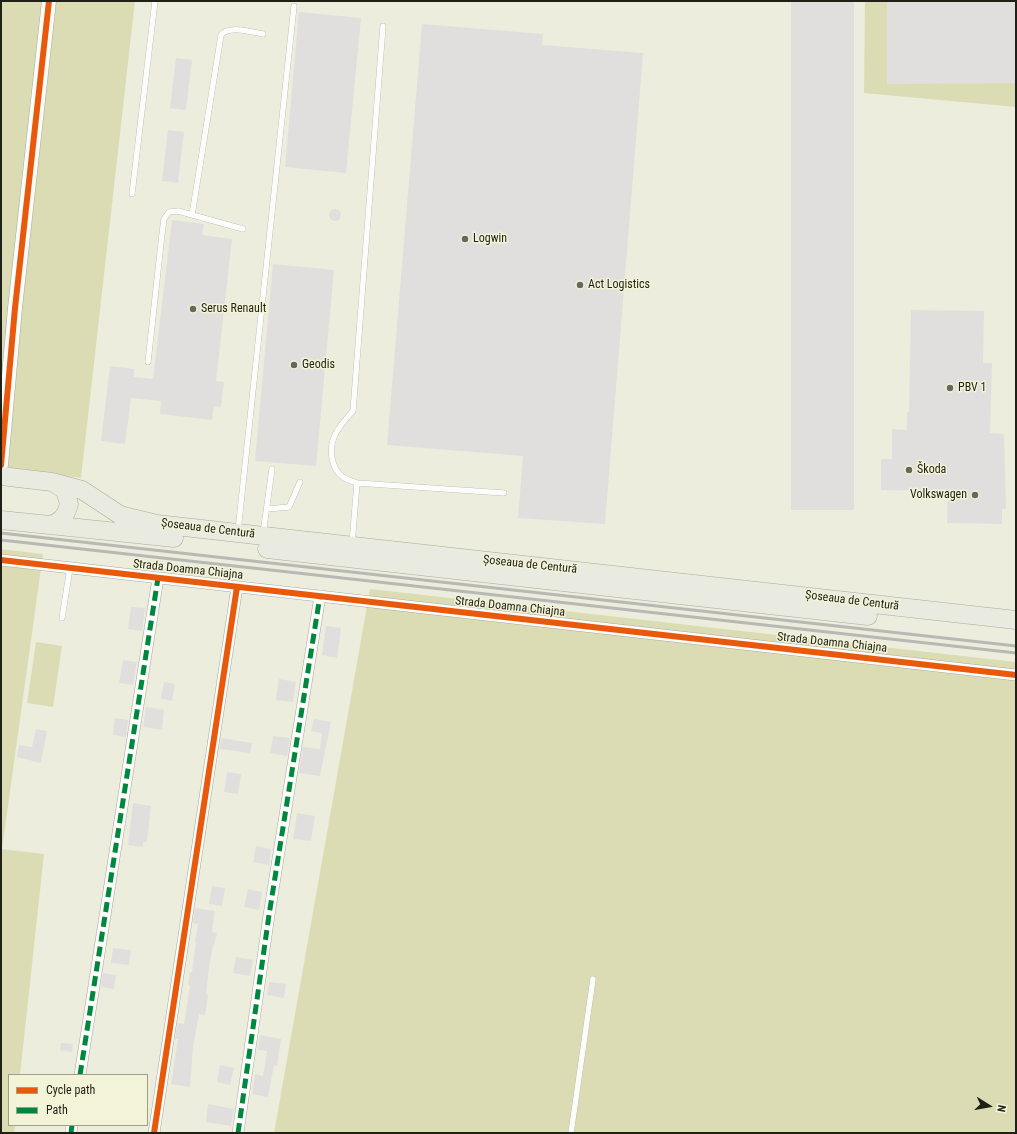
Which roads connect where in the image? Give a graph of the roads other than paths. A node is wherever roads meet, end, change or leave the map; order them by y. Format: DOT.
graph roads {
  1 [pos="49,1"];
  2 [pos="155,1"];
  3 [pos="294,6"];
  4 [pos="383,26"];
  5 [pos="263,34"];
  6 [pos="132,194"];
  7 [pos="192,215"];
  8 [pos="243,229"];
  9 [pos="148,362"];
  10 [pos="1,465"];
  11 [pos="272,469"];
  12 [pos="1,476"];
  13 [pos="52,482"];
  14 [pos="300,482"];
  15 [pos="358,483"];
  16 [pos="504,494"];
  17 [pos="267,508"];
  18 [pos="1,520"];
  19 [pos="50,525"];
  20 [pos="238,534"];
  21 [pos="263,536"];
  22 [pos="352,545"];
  23 [pos="1,560"];
  24 [pos="70,568"];
  25 [pos="158,578"];
  26 [pos="237,587"];
  27 [pos="320,596"];
  28 [pos="62,618"];
  29 [pos="1016,620"];
  30 [pos="1016,632"];
  31 [pos="1016,675"];
  32 [pos="593,979"];
  33 [pos="80,1074"];
  34 [pos="154,1133"];
  35 [pos="238,1133"];
  36 [pos="571,1133"];
  1 -- 10 [label="street"];
  2 -- 6 [label="lane"];
  3 -- 20 [label="lane"];
  4 -- 15 [label="lane"];
  5 -- 7 [label="lane"];
  7 -- 8 [label="lane"];
  7 -- 9 [label="lane"];
  11 -- 17 [label="lane"];
  12 -- 13 [label="main road, Șoseaua de Centură"];
  13 -- 19 [label="main road"];
  13 -- 20 [label="main road, Șoseaua de Centură"];
  14 -- 17 [label="lane"];
  15 -- 16 [label="lane"];
  15 -- 22 [label="lane"];
  17 -- 21 [label="lane"];
  18 -- 19 [label="main road, Șoseaua de Centură"];
  19 -- 30 [label="main road, Șoseaua de Centură"];
  20 -- 21 [label="main road, Șoseaua de Centură"];
  21 -- 22 [label="main road, Șoseaua de Centură"];
  22 -- 29 [label="main road, Șoseaua de Centură"];
  23 -- 24 [label="street, Strada Doamna Chiajna"];
  24 -- 25 [label="street, Strada Doamna Chiajna"];
  24 -- 28 [label="lane"];
  25 -- 26 [label="street, Strada Doamna Chiajna"];
  25 -- 33 [label="street"];
  26 -- 27 [label="street, Strada Doamna Chiajna"];
  26 -- 34 [label="street"];
  27 -- 31 [label="street, Strada Doamna Chiajna"];
  27 -- 35 [label="street"];
  32 -- 36 [label="lane"];
}
